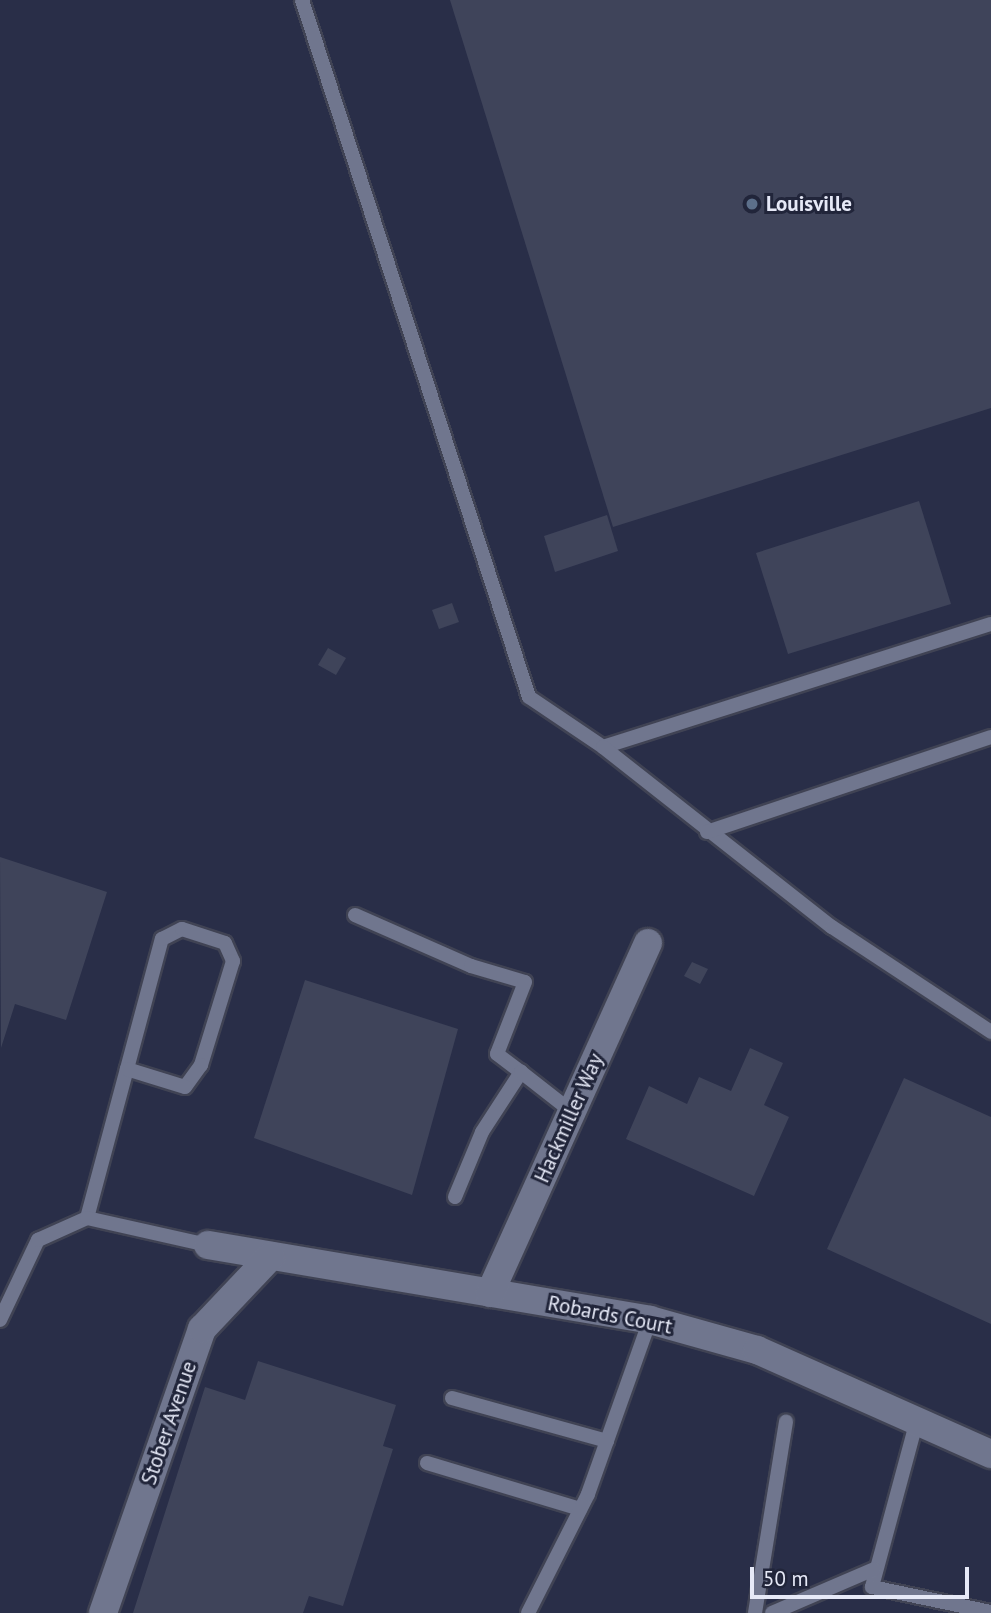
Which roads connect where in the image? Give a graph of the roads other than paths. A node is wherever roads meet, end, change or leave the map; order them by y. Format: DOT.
graph roads {
  1 [pos="302,0"];
  2 [pos="991,625"];
  3 [pos="991,737"];
  4 [pos="603,747"];
  5 [pos="707,832"];
  6 [pos="355,915"];
  7 [pos="648,943"];
  8 [pos="991,1032"];
  9 [pos="127,1069"];
  10 [pos="521,1072"];
  11 [pos="572,1112"];
  12 [pos="455,1197"];
  13 [pos="87,1218"];
  14 [pos="208,1245"];
  15 [pos="271,1256"];
  16 [pos="491,1293"];
  17 [pos="0,1320"];
  18 [pos="650,1320"];
  19 [pos="453,1398"];
  20 [pos="917,1420"];
  21 [pos="786,1421"];
  22 [pos="607,1441"];
  23 [pos="991,1454"];
  24 [pos="427,1463"];
  25 [pos="580,1509"];
  26 [pos="874,1569"];
  27 [pos="991,1612"];
  28 [pos="103,1613"];
  29 [pos="528,1613"];
  30 [pos="755,1613"];
  31 [pos="772,1613"];
  1 -- 4 [label="lane"];
  2 -- 4 [label="lane"];
  3 -- 5 [label="lane"];
  4 -- 5 [label="lane"];
  5 -- 8 [label="lane"];
  6 -- 10 [label="lane"];
  7 -- 11 [label="street, Hackmiller Way"];
  9 -- 9 [label="lane"];
  9 -- 13 [label="lane"];
  10 -- 11 [label="lane"];
  10 -- 12 [label="lane"];
  11 -- 16 [label="street, Hackmiller Way"];
  13 -- 14 [label="lane"];
  13 -- 17 [label="lane"];
  14 -- 15 [label="street, Robards Court"];
  15 -- 16 [label="street, Robards Court"];
  15 -- 28 [label="street, Stober Avenue"];
  16 -- 18 [label="street, Robards Court"];
  18 -- 20 [label="street, Robards Court"];
  18 -- 22 [label="lane"];
  19 -- 22 [label="lane"];
  20 -- 23 [label="street, Robards Court"];
  20 -- 26 [label="lane"];
  21 -- 30 [label="lane"];
  22 -- 25 [label="lane"];
  24 -- 25 [label="lane"];
  25 -- 29 [label="lane"];
  26 -- 27 [label="lane"];
  26 -- 31 [label="lane"];
}
